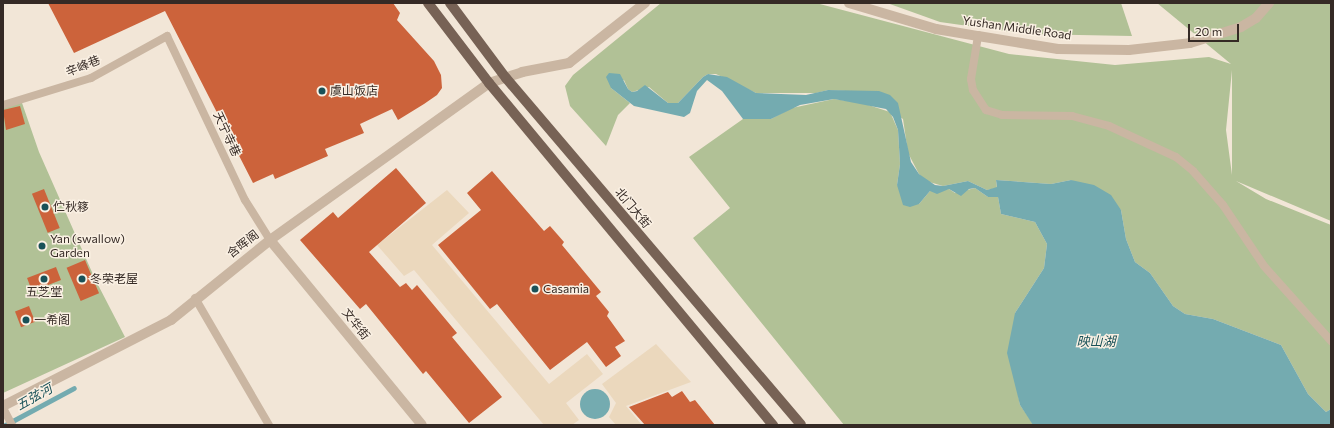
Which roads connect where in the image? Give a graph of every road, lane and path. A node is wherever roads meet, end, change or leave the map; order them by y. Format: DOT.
graph roads {
  1 [pos="428,3"];
  2 [pos="450,3"];
  3 [pos="645,3"];
  4 [pos="849,3"];
  5 [pos="1269,3"];
  6 [pos="167,36"];
  7 [pos="978,36"];
  8 [pos="506,78"];
  9 [pos="489,83"];
  10 [pos="3,105"];
  11 [pos="270,240"];
  12 [pos="195,298"];
  13 [pos="1331,341"];
  14 [pos="3,407"];
  15 [pos="12,425"];
  16 [pos="269,425"];
  17 [pos="422,425"];
  18 [pos="773,425"];
  19 [pos="801,425"];
  1 -- 9 [label="main road"];
  2 -- 8 [label="main road, 北门大街"];
  3 -- 8 [label="street"];
  4 -- 7 [label="street, Yushan Middle Road"];
  5 -- 7 [label="street, Yushan Middle Road"];
  6 -- 10 [label="lane, 辛峰巷"];
  6 -- 11 [label="lane, 天宁寺巷"];
  7 -- 13 [label="lane"];
  8 -- 9 [label="street"];
  8 -- 19 [label="main road, 北门大街"];
  9 -- 11 [label="street, 含晖阁"];
  9 -- 18 [label="main road"];
  11 -- 12 [label="street, 含晖阁"];
  11 -- 17 [label="street, 文华街"];
  12 -- 14 [label="street, 含晖阁"];
  12 -- 16 [label="lane"];
  14 -- 15 [label="lane"];
}
